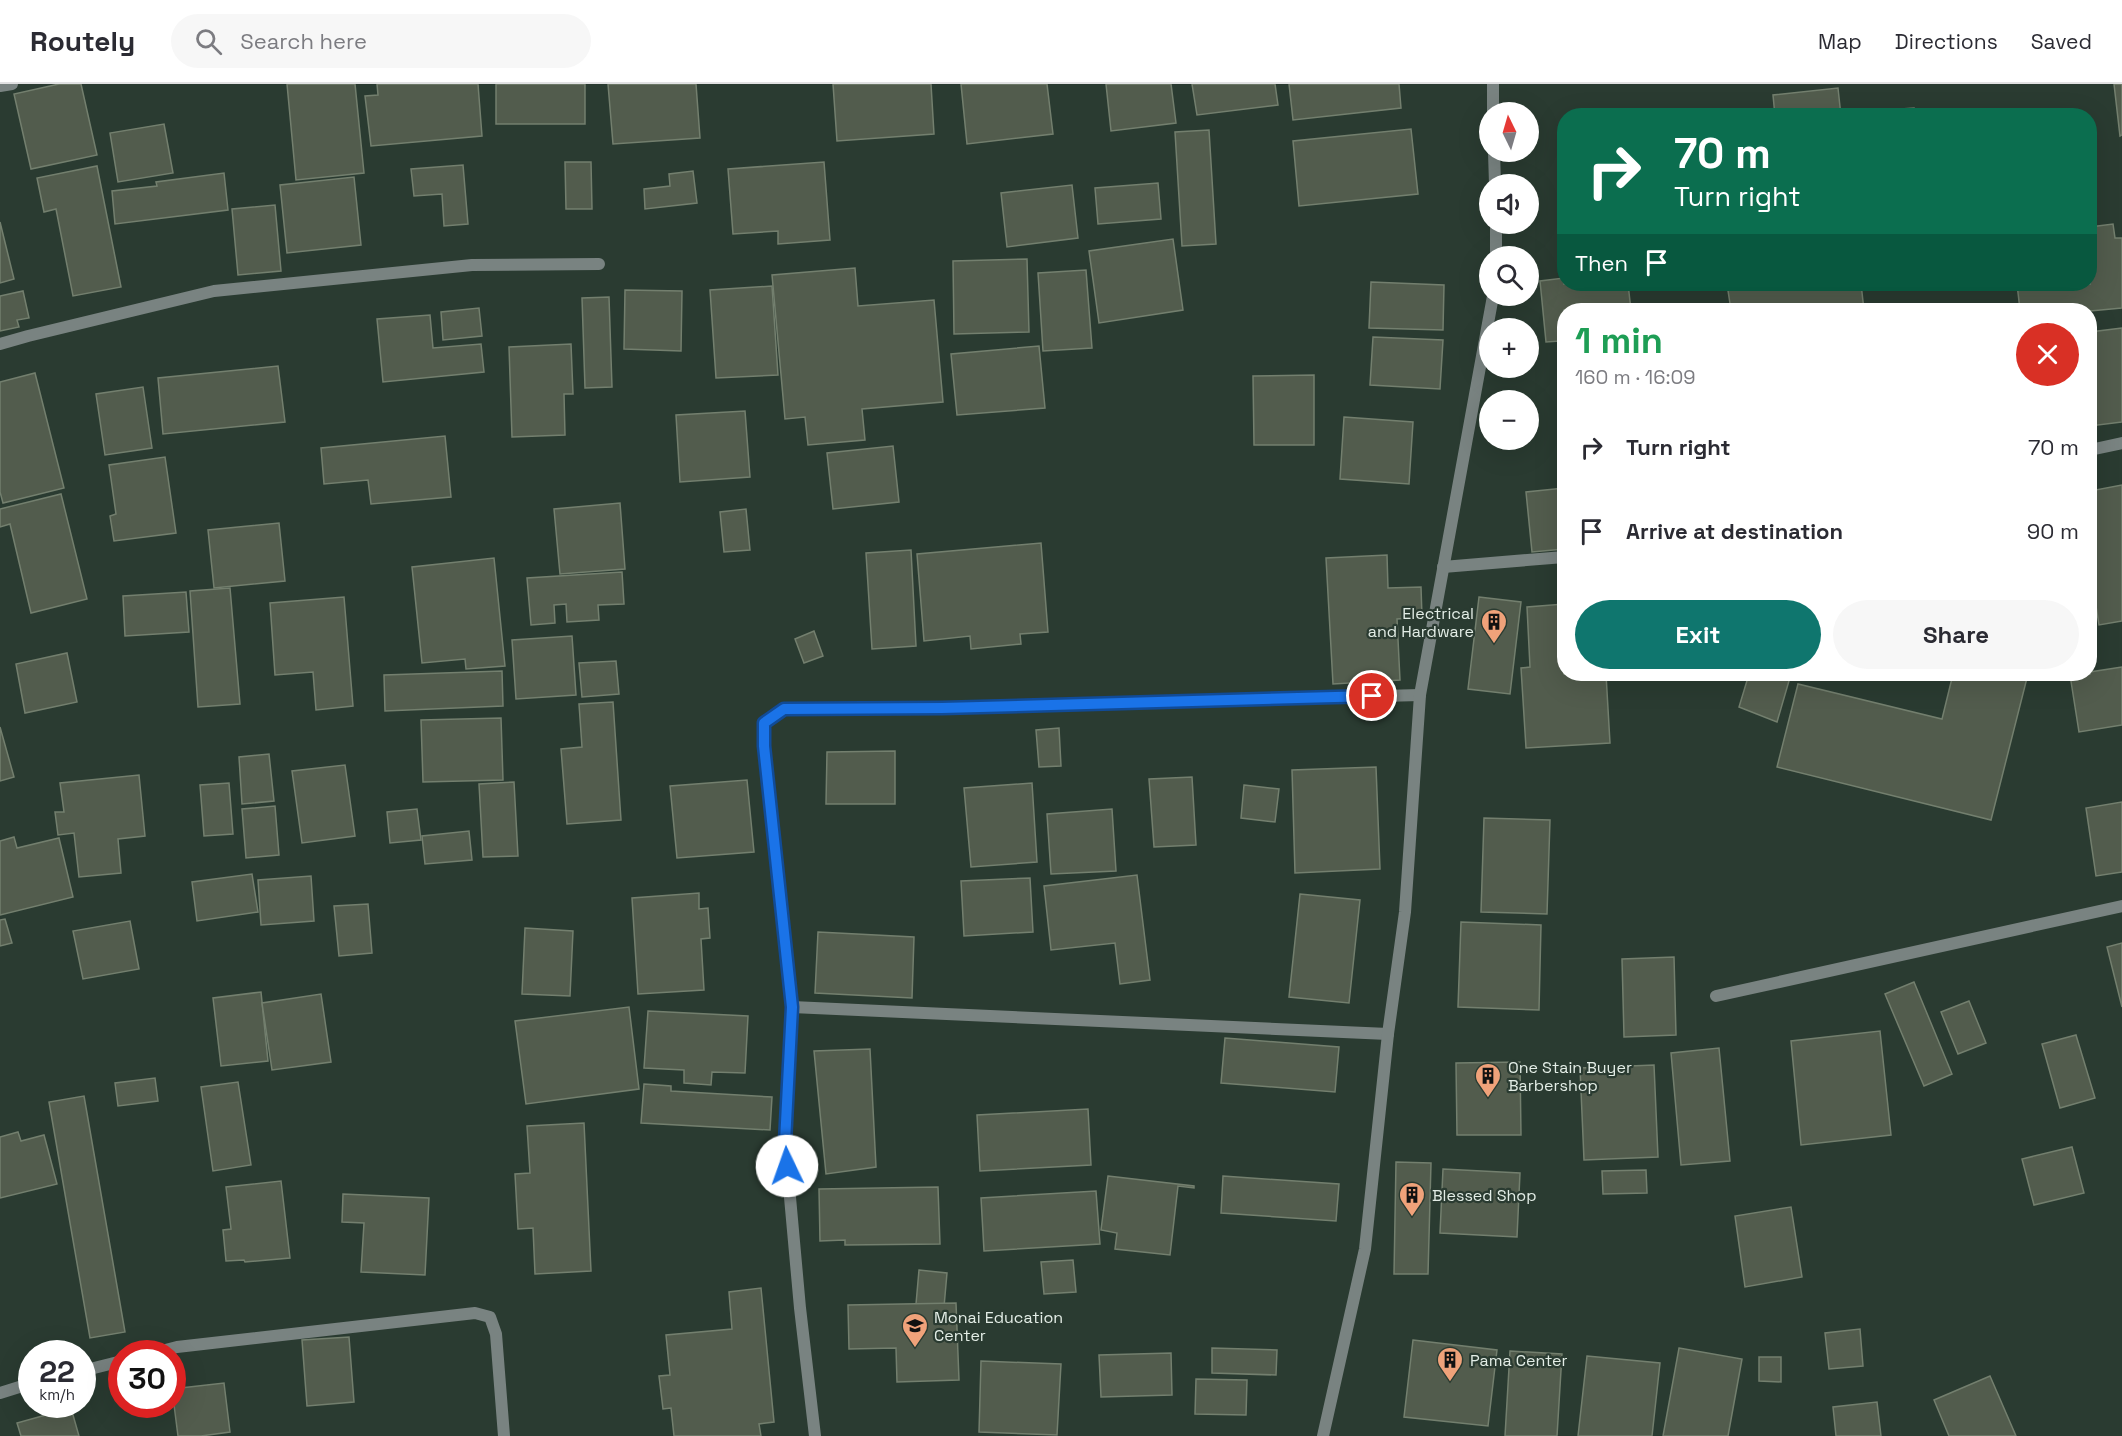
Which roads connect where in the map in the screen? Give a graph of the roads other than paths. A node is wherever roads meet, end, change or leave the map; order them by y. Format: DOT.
graph roads {
  1 [pos="12,84"];
  2 [pos="1493,84"];
  3 [pos="0,86"];
  4 [pos="1494,102"];
  5 [pos="599,264"];
  6 [pos="1491,306"];
  7 [pos="0,345"];
  8 [pos="2122,443"];
  9 [pos="2097,448"];
  10 [pos="1557,558"];
  11 [pos="1443,567"];
  12 [pos="1420,695"];
  13 [pos="2122,906"];
  14 [pos="1716,996"];
  15 [pos="792,1007"];
  16 [pos="1389,1034"];
  17 [pos="186,1346"];
  18 [pos="18,1387"];
  19 [pos="0,1393"];
  20 [pos="504,1436"];
  21 [pos="815,1436"];
  22 [pos="1323,1436"];
  1 -- 3 [label="street"];
  2 -- 4 [label="street"];
  5 -- 7 [label="street"];
  6 -- 11 [label="street"];
  8 -- 9 [label="street"];
  10 -- 11 [label="street"];
  11 -- 12 [label="street"];
  12 -- 15 [label="street"];
  12 -- 16 [label="street"];
  13 -- 14 [label="street"];
  15 -- 16 [label="street"];
  15 -- 21 [label="street"];
  16 -- 22 [label="street"];
  17 -- 20 [label="street"];
  18 -- 19 [label="street"];
}
